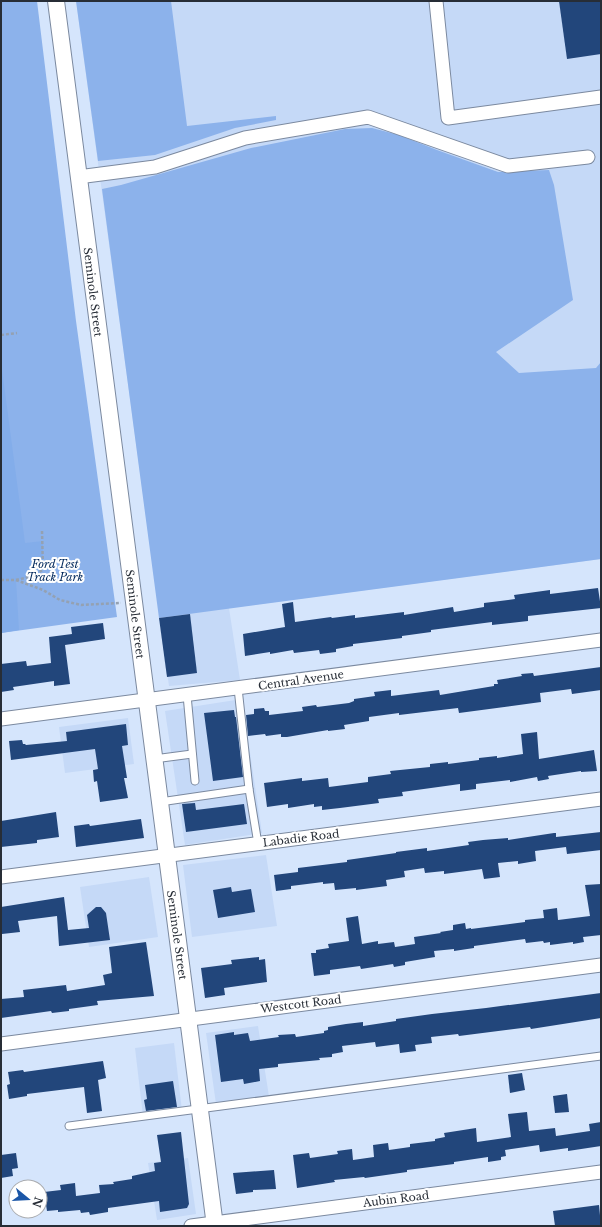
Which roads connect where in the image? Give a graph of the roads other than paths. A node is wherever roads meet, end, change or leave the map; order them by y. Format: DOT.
graph roads {
  1 [pos="56,1"];
  2 [pos="436,1"];
  3 [pos="601,98"];
  4 [pos="588,157"];
  5 [pos="78,177"];
  6 [pos="601,640"];
  7 [pos="238,688"];
  8 [pos="187,695"];
  9 [pos="146,700"];
  10 [pos="1,719"];
  11 [pos="192,754"];
  12 [pos="154,759"];
  13 [pos="195,781"];
  14 [pos="250,789"];
  15 [pos="601,799"];
  16 [pos="160,802"];
  17 [pos="258,844"];
  18 [pos="167,856"];
  19 [pos="1,877"];
  20 [pos="601,965"];
  21 [pos="188,1019"];
  22 [pos="1,1044"];
  23 [pos="601,1056"];
  24 [pos="200,1109"];
  25 [pos="69,1126"];
  26 [pos="601,1172"];
  27 [pos="215,1224"];
  28 [pos="191,1226"];
  1 -- 5 [label="street, Seminole Street"];
  2 -- 3 [label="street"];
  4 -- 5 [label="street"];
  5 -- 9 [label="street, Seminole Street"];
  6 -- 7 [label="street, Central Avenue"];
  7 -- 8 [label="street, Central Avenue"];
  7 -- 14 [label="lane"];
  8 -- 9 [label="street, Central Avenue"];
  8 -- 11 [label="lane"];
  9 -- 10 [label="street, Central Avenue"];
  9 -- 12 [label="street, Seminole Street"];
  11 -- 12 [label="lane"];
  11 -- 13 [label="lane"];
  12 -- 16 [label="street, Seminole Street"];
  14 -- 16 [label="lane"];
  14 -- 17 [label="lane"];
  15 -- 17 [label="street, Labadie Road"];
  16 -- 18 [label="street, Seminole Street"];
  17 -- 18 [label="street, Labadie Road"];
  18 -- 19 [label="street, Labadie Road"];
  18 -- 21 [label="street, Seminole Street"];
  20 -- 21 [label="street, Westcott Road"];
  21 -- 22 [label="street, Westcott Road"];
  21 -- 24 [label="street, Seminole Street"];
  23 -- 24 [label="lane"];
  24 -- 25 [label="lane"];
  24 -- 27 [label="street, Seminole Street"];
  26 -- 27 [label="street, Aubin Road"];
  27 -- 28 [label="street, Aubin Road"];
}
